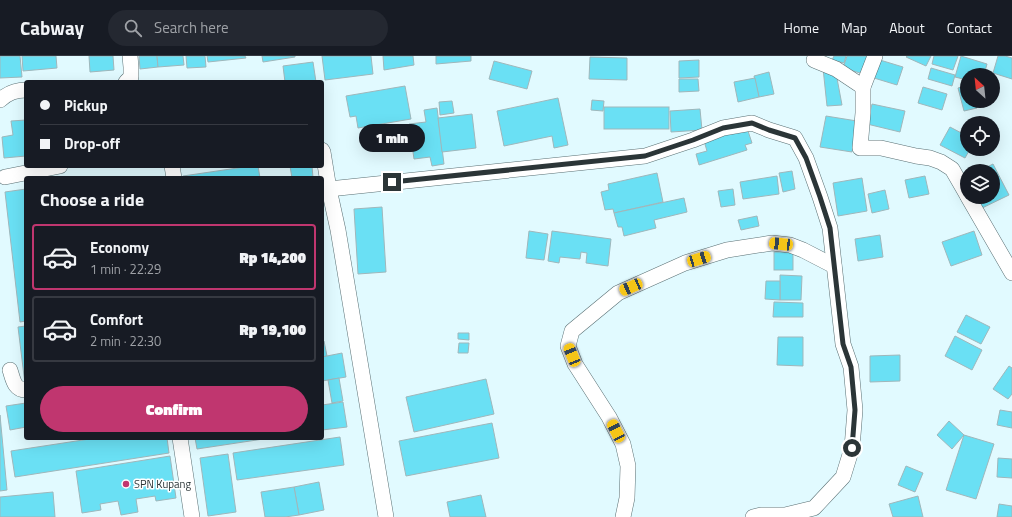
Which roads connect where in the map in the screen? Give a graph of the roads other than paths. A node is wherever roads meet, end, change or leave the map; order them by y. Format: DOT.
graph roads {
  1 [pos="130,56"];
  2 [pos="875,56"];
  3 [pos="814,60"];
  4 [pos="128,80"];
  5 [pos="863,87"];
  6 [pos="24,90"];
  7 [pos="0,100"];
  8 [pos="324,158"];
  9 [pos="50,168"];
  10 [pos="5,177"];
  11 [pos="960,182"];
  12 [pos="329,189"];
  13 [pos="973,204"];
  14 [pos="834,266"];
  15 [pos="1012,273"];
  16 [pos="10,370"];
  17 [pos="24,390"];
  18 [pos="180,440"];
  19 [pos="192,517"];
  20 [pos="386,517"];
  21 [pos="623,517"];
  22 [pos="753,517"];
  1 -- 4 [label="street"];
  2 -- 5 [label="street"];
  3 -- 5 [label="street"];
  5 -- 11 [label="street"];
  6 -- 7 [label="street"];
  8 -- 12 [label="street"];
  9 -- 10 [label="street"];
  12 -- 14 [label="street"];
  12 -- 20 [label="street"];
  13 -- 15 [label="street"];
  14 -- 21 [label="street"];
  14 -- 22 [label="street"];
  16 -- 17 [label="street"];
  18 -- 19 [label="street"];
}
